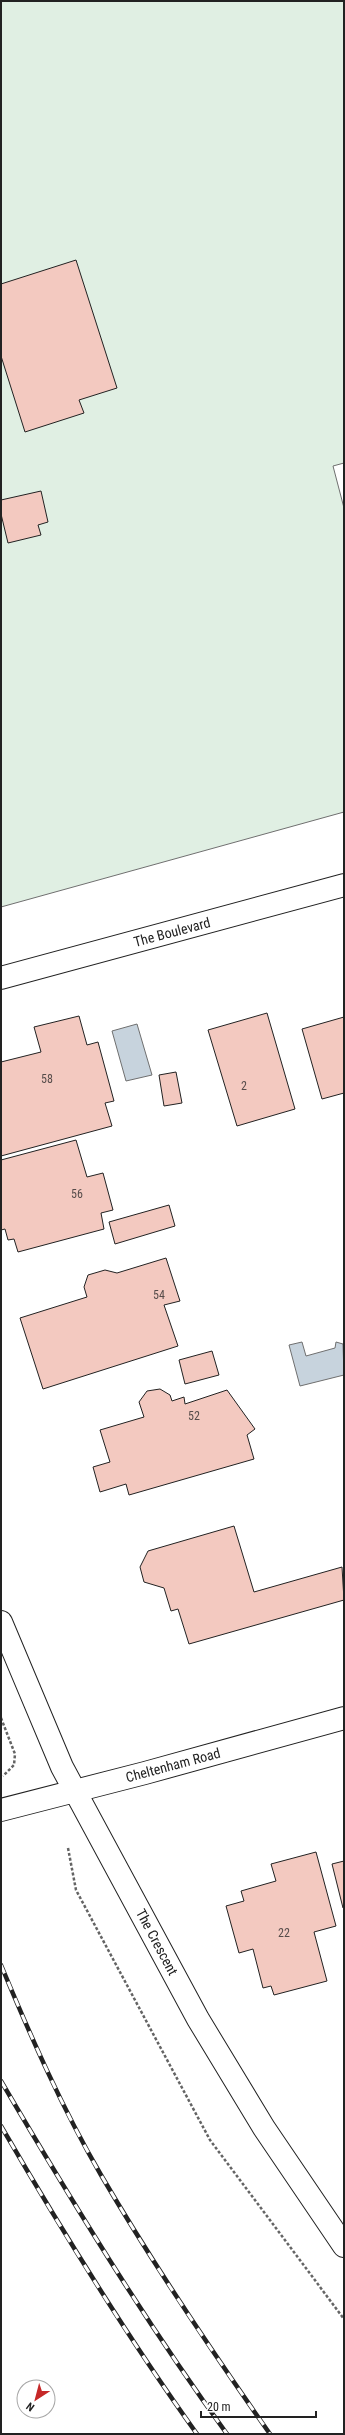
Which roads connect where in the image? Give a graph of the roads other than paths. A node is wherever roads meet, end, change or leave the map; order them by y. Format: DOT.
graph roads {
  1 [pos="344,885"];
  2 [pos="1,978"];
  3 [pos="1,1622"];
  4 [pos="344,1718"];
  5 [pos="75,1792"];
  6 [pos="2,1810"];
  7 [pos="344,2246"];
  1 -- 2 [label="street, The Boulevard"];
  3 -- 5 [label="street, The Crescent"];
  4 -- 5 [label="street, Cheltenham Road"];
  5 -- 6 [label="street, Cheltenham Road"];
  5 -- 7 [label="street, The Crescent"];
}
